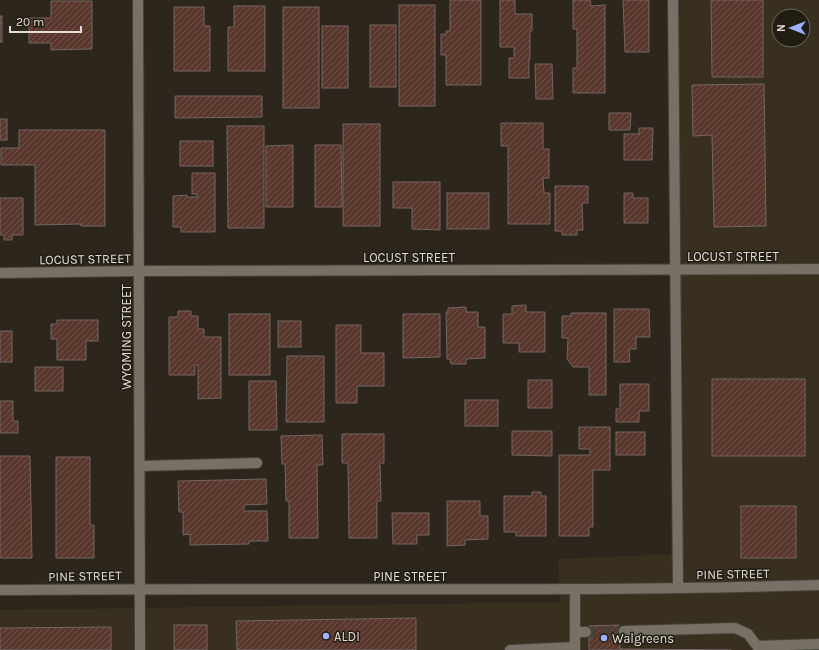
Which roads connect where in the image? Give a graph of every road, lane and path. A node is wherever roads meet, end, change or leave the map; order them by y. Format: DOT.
graph roads {
  1 [pos="138,0"];
  2 [pos="673,0"];
  3 [pos="676,269"];
  4 [pos="819,269"];
  5 [pos="139,271"];
  6 [pos="0,273"];
  7 [pos="257,463"];
  8 [pos="140,466"];
  9 [pos="819,585"];
  10 [pos="140,588"];
  11 [pos="678,588"];
  12 [pos="575,589"];
  13 [pos="0,590"];
  14 [pos="624,631"];
  15 [pos="575,632"];
  16 [pos="586,632"];
  17 [pos="819,644"];
  18 [pos="575,649"];
  19 [pos="140,650"];
  20 [pos="510,650"];
  1 -- 5 [label="street, WYOMING STREET"];
  2 -- 3 [label="street"];
  3 -- 4 [label="street, LOCUST STREET"];
  3 -- 5 [label="street, LOCUST STREET"];
  3 -- 11 [label="street"];
  5 -- 6 [label="street, LOCUST STREET"];
  5 -- 8 [label="street, WYOMING STREET"];
  7 -- 8 [label="street"];
  8 -- 10 [label="street, WYOMING STREET"];
  9 -- 11 [label="street, PINE STREET"];
  10 -- 12 [label="street, PINE STREET"];
  10 -- 13 [label="street, PINE STREET"];
  10 -- 19 [label="street, WYOMING STREET"];
  11 -- 12 [label="street, PINE STREET"];
  12 -- 15 [label="street"];
  14 -- 17 [label="street"];
  15 -- 16 [label="street"];
  15 -- 18 [label="street"];
  18 -- 20 [label="street"];
}
